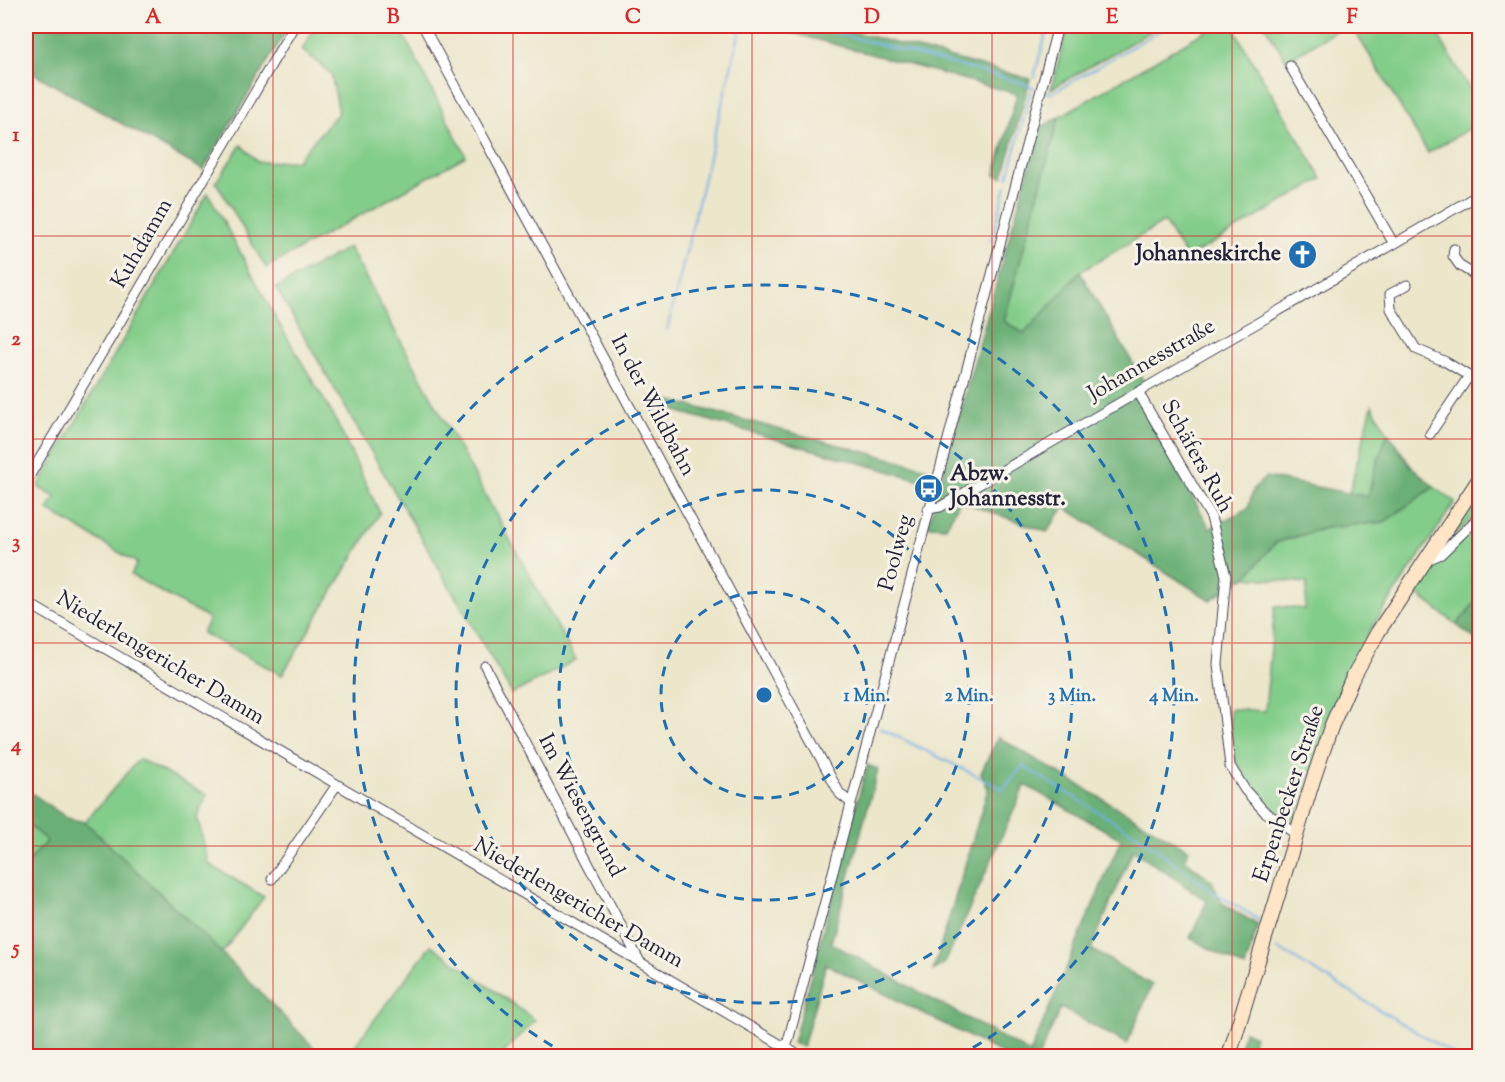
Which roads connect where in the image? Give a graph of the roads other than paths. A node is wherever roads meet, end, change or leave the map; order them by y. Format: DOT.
graph roads {
  1 [pos="294,26"];
  2 [pos="423,26"];
  3 [pos="1058,26"];
  4 [pos="1290,66"];
  5 [pos="1479,194"];
  6 [pos="1395,244"];
  7 [pos="1454,249"];
  8 [pos="1479,278"];
  9 [pos="1407,285"];
  10 [pos="1469,376"];
  11 [pos="1479,383"];
  12 [pos="1138,392"];
  13 [pos="1430,434"];
  14 [pos="1479,478"];
  15 [pos="26,482"];
  16 [pos="928,509"];
  17 [pos="1479,516"];
  18 [pos="1425,561"];
  19 [pos="26,602"];
  20 [pos="485,666"];
  21 [pos="336,786"];
  22 [pos="850,802"];
  23 [pos="1297,836"];
  24 [pos="272,879"];
  25 [pos="640,963"];
  26 [pos="785,1053"];
  27 [pos="800,1056"];
  28 [pos="1229,1056"];
  1 -- 15 [label="street, Kuhdamm"];
  2 -- 22 [label="street, In der Wildbahn"];
  3 -- 16 [label="street, Poolweg"];
  4 -- 6 [label="street"];
  5 -- 6 [label="street, Johannesstraße"];
  6 -- 12 [label="street, Johannesstraße"];
  7 -- 8 [label="street"];
  9 -- 10 [label="street"];
  10 -- 11 [label="street"];
  10 -- 13 [label="street"];
  12 -- 16 [label="street, Johannesstraße"];
  12 -- 23 [label="street, Schäfers Ruh"];
  14 -- 18 [label="main road, Erpenbecker Straße"];
  16 -- 22 [label="street, Poolweg"];
  17 -- 18 [label="street, Erpenbecker Straße"];
  18 -- 23 [label="main road, Erpenbecker Straße"];
  19 -- 21 [label="street, Niederlengericher Damm"];
  20 -- 25 [label="street, Im Wiesengrund"];
  21 -- 24 [label="street"];
  21 -- 25 [label="street, Niederlengericher Damm"];
  22 -- 26 [label="street, Poolweg"];
  23 -- 28 [label="main road, Erpenbecker Straße"];
  25 -- 26 [label="street, Niederlengericher Damm"];
  26 -- 27 [label="street, Niederlengericher Damm"];
}
